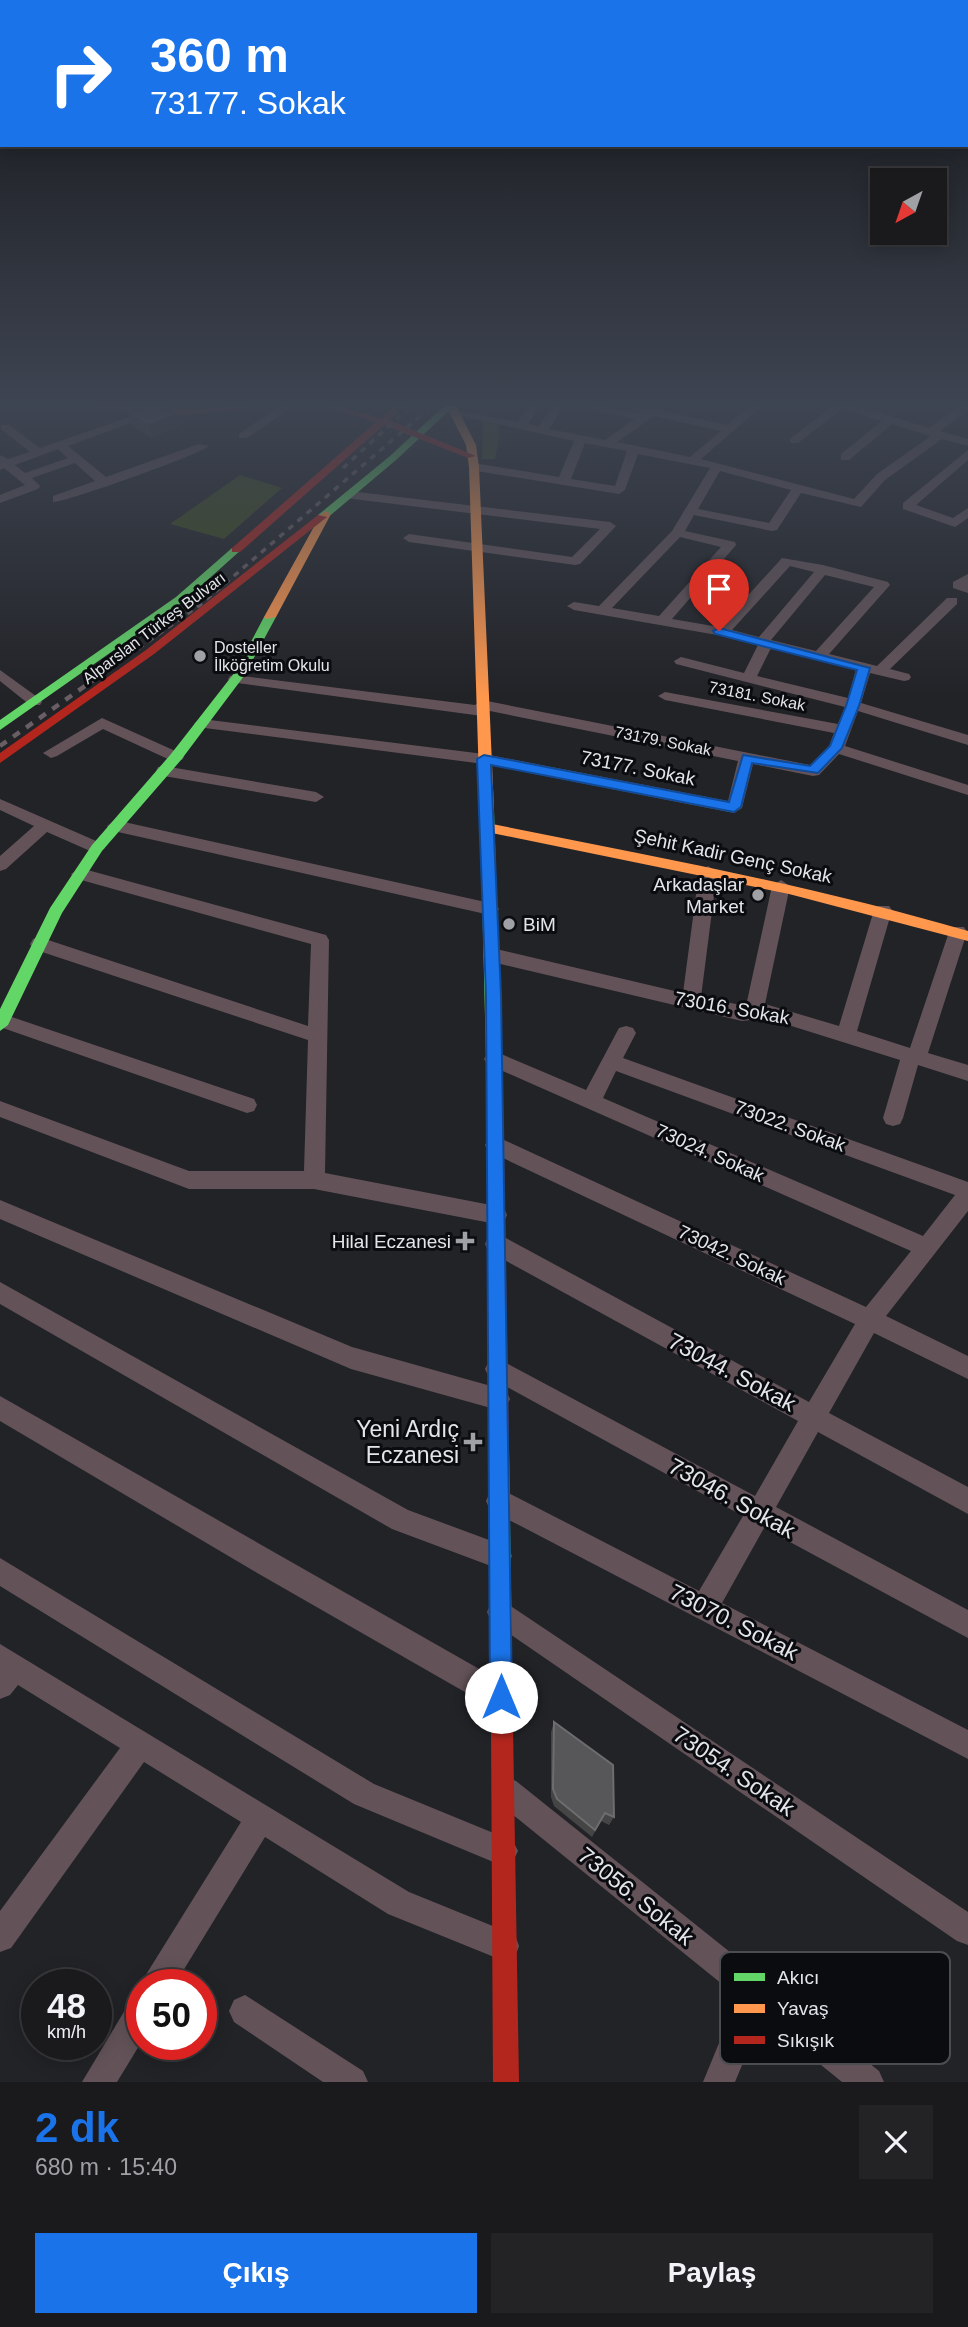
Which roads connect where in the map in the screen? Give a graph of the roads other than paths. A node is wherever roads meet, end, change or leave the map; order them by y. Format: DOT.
graph roads {
  1 [pos="289,503"];
  2 [pos="339,503"];
  3 [pos="413,503"];
  4 [pos="475,503"];
  5 [pos="695,503"];
  6 [pos="788,503"];
  7 [pos="910,503"];
  8 [pos="475,511"];
  9 [pos="690,511"];
  10 [pos="968,512"];
  11 [pos="326,514"];
  12 [pos="677,533"];
  13 [pos="409,538"];
  14 [pos="475,546"];
  15 [pos="823,569"];
  16 [pos="968,578"];
  17 [pos="968,589"];
  18 [pos="952,601"];
  19 [pos="574,606"];
  20 [pos="602,611"];
  21 [pos="662,621"];
  22 [pos="722,632"];
  23 [pos="764,643"];
  24 [pos="818,657"];
  25 [pos="681,661"];
  26 [pos="871,670"];
  27 [pos="0,674"];
  28 [pos="904,677"];
  29 [pos="749,678"];
  30 [pos="235,679"];
  31 [pos="665,696"];
  32 [pos="35,702"];
  33 [pos="853,706"];
  34 [pos="482,708"];
  35 [pos="202,724"];
  36 [pos="0,726"];
  37 [pos="843,730"];
  38 [pos="968,740"];
  39 [pos="836,748"];
  40 [pos="51,753"];
  41 [pos="176,757"];
  42 [pos="747,758"];
  43 [pos="0,759"];
  44 [pos="484,759"];
  45 [pos="164,771"];
  46 [pos="968,790"];
  47 [pos="316,797"];
  48 [pos="0,804"];
  49 [pos="46,824"];
  50 [pos="115,827"];
  51 [pos="487,828"];
  52 [pos="97,848"];
  53 [pos="0,865"];
  54 [pos="708,872"];
  55 [pos="80,874"];
  56 [pos="781,886"];
  57 [pos="490,909"];
  58 [pos="883,910"];
  59 [pos="963,934"];
  60 [pos="39,944"];
  61 [pos="492,956"];
  62 [pos="691,1002"];
  63 [pos="754,1012"];
  64 [pos="1,1022"];
  65 [pos="626,1033"];
  66 [pos="846,1035"];
  67 [pos="317,1036"];
  68 [pos="914,1056"];
  69 [pos="494,1059"];
  70 [pos="612,1062"];
  71 [pos="968,1073"];
  72 [pos="591,1101"];
  73 [pos="247,1105"];
  74 [pos="0,1109"];
  75 [pos="893,1118"];
  76 [pos="495,1145"];
  77 [pos="314,1180"];
  78 [pos="968,1193"];
  79 [pos="0,1209"];
  80 [pos="496,1215"];
  81 [pos="496,1244"];
  82 [pos="926,1247"];
  83 [pos="0,1292"];
  84 [pos="870,1320"];
  85 [pos="968,1368"];
  86 [pos="498,1369"];
  87 [pos="498,1399"];
  88 [pos="0,1408"];
  89 [pos="814,1416"];
  90 [pos="499,1501"];
  91 [pos="968,1501"];
  92 [pos="759,1513"];
  93 [pos="499,1556"];
  94 [pos="0,1571"];
  95 [pos="705,1607"];
  96 [pos="500,1612"];
  97 [pos="968,1625"];
  98 [pos="5,1670"];
  99 [pos="501,1697"];
  100 [pos="140,1744"];
  101 [pos="968,1745"];
  102 [pos="502,1789"];
  103 [pos="260,1818"];
  104 [pos="503,1851"];
  105 [pos="968,1930"];
  106 [pos="0,1937"];
  107 [pos="504,1946"];
  108 [pos="720,1963"];
  109 [pos="167,1969"];
  110 [pos="245,2011"];
  111 [pos="126,2037"];
  112 [pos="726,2064"];
  113 [pos="846,2064"];
  114 [pos="98,2082"];
  115 [pos="352,2082"];
  116 [pos="506,2082"];
  117 [pos="719,2082"];
  118 [pos="868,2082"];
  1 -- 32 [label="main road, Alparslan Türkeş Bulvarı"];
  2 -- 11 [label="main road, Alparslan Türkeş Bulvarı"];
  3 -- 8 [label="street"];
  4 -- 8 [label="main road"];
  5 -- 9 [label="street"];
  6 -- 9 [label="street"];
  7 -- 10 [label="street"];
  8 -- 14 [label="main road"];
  8 -- 14 [label="street"];
  9 -- 12 [label="street"];
  11 -- 30 [label="main road"];
  11 -- 43 [label="main road, Alparslan Türkeş Bulvarı"];
  12 -- 20 [label="street"];
  12 -- 21 [label="street"];
  13 -- 14 [label="street"];
  14 -- 34 [label="main road"];
  15 -- 22 [label="street"];
  15 -- 23 [label="street"];
  15 -- 24 [label="street"];
  16 -- 17 [label="street"];
  18 -- 26 [label="street"];
  19 -- 20 [label="street"];
  20 -- 21 [label="street"];
  21 -- 22 [label="street"];
  22 -- 23 [label="street"];
  23 -- 24 [label="street"];
  23 -- 29 [label="street"];
  24 -- 26 [label="street"];
  25 -- 29 [label="street"];
  26 -- 28 [label="street"];
  26 -- 33 [label="street, 73179. Sokak"];
  27 -- 32 [label="street"];
  29 -- 33 [label="street"];
  30 -- 34 [label="street, 73179. Sokak"];
  30 -- 35 [label="main road"];
  31 -- 37 [label="street, 73181. Sokak"];
  32 -- 36 [label="main road, Alparslan Türkeş Bulvarı"];
  33 -- 37 [label="street, 73179. Sokak"];
  33 -- 38 [label="street"];
  34 -- 42 [label="street, 73179. Sokak"];
  34 -- 44 [label="main road"];
  35 -- 41 [label="main road"];
  35 -- 44 [label="street"];
  37 -- 39 [label="street, 73179. Sokak"];
  39 -- 42 [label="street, 73179. Sokak"];
  39 -- 46 [label="street"];
  40 -- 41 [label="street"];
  41 -- 45 [label="main road"];
  42 -- 44 [label="street, 73177. Sokak"];
  44 -- 51 [label="main road"];
  45 -- 47 [label="street"];
  45 -- 50 [label="main road"];
  48 -- 49 [label="street"];
  49 -- 52 [label="street"];
  49 -- 53 [label="street"];
  50 -- 52 [label="main road"];
  50 -- 57 [label="street"];
  51 -- 54 [label="main road, Şehit Kadir Genç Sokak"];
  51 -- 57 [label="main road"];
  52 -- 55 [label="main road"];
  54 -- 56 [label="main road, Şehit Kadir Genç Sokak"];
  54 -- 62 [label="street"];
  55 -- 60 [label="main road"];
  55 -- 67 [label="street"];
  56 -- 58 [label="main road, Şehit Kadir Genç Sokak"];
  56 -- 63 [label="street"];
  57 -- 61 [label="main road"];
  58 -- 59 [label="main road, Şehit Kadir Genç Sokak"];
  58 -- 66 [label="street"];
  59 -- 68 [label="street"];
  60 -- 64 [label="main road"];
  60 -- 67 [label="street"];
  61 -- 62 [label="street, 73016. Sokak"];
  61 -- 69 [label="main road"];
  62 -- 63 [label="street, 73016. Sokak"];
  63 -- 66 [label="street, 73016. Sokak"];
  64 -- 73 [label="street"];
  65 -- 70 [label="street"];
  66 -- 68 [label="street, 73016. Sokak"];
  67 -- 77 [label="street"];
  68 -- 71 [label="street, 73016. Sokak"];
  68 -- 75 [label="street"];
  69 -- 72 [label="street, 73024. Sokak"];
  69 -- 76 [label="main road"];
  70 -- 72 [label="street"];
  70 -- 78 [label="street, 73022. Sokak"];
  72 -- 82 [label="street, 73024. Sokak"];
  74 -- 77 [label="street"];
  76 -- 80 [label="main road"];
  76 -- 84 [label="street, 73042. Sokak"];
  77 -- 80 [label="street"];
  78 -- 82 [label="street"];
  79 -- 87 [label="street"];
  80 -- 81 [label="main road"];
  81 -- 86 [label="main road"];
  81 -- 89 [label="street, 73044. Sokak"];
  82 -- 84 [label="street"];
  83 -- 93 [label="street"];
  84 -- 85 [label="street, 73042. Sokak"];
  84 -- 89 [label="street"];
  86 -- 87 [label="main road"];
  86 -- 92 [label="street, 73046. Sokak"];
  87 -- 90 [label="main road"];
  88 -- 99 [label="street"];
  89 -- 91 [label="street, 73044. Sokak"];
  89 -- 92 [label="street"];
  90 -- 93 [label="main road"];
  90 -- 95 [label="street, 73070. Sokak"];
  92 -- 95 [label="street"];
  92 -- 97 [label="street, 73046. Sokak"];
  93 -- 96 [label="main road"];
  94 -- 104 [label="street"];
  95 -- 101 [label="street, 73070. Sokak"];
  96 -- 99 [label="main road"];
  96 -- 105 [label="street, 73054. Sokak"];
  98 -- 100 [label="street"];
  99 -- 102 [label="main road"];
  100 -- 103 [label="street"];
  100 -- 106 [label="street"];
  102 -- 104 [label="main road"];
  102 -- 108 [label="street, 73056. Sokak"];
  103 -- 107 [label="street"];
  103 -- 109 [label="street"];
  104 -- 107 [label="main road"];
  107 -- 116 [label="main road"];
  110 -- 115 [label="street"];
  111 -- 114 [label="street"];
  112 -- 117 [label="street"];
  113 -- 118 [label="street, 73056. Sokak"];
}
